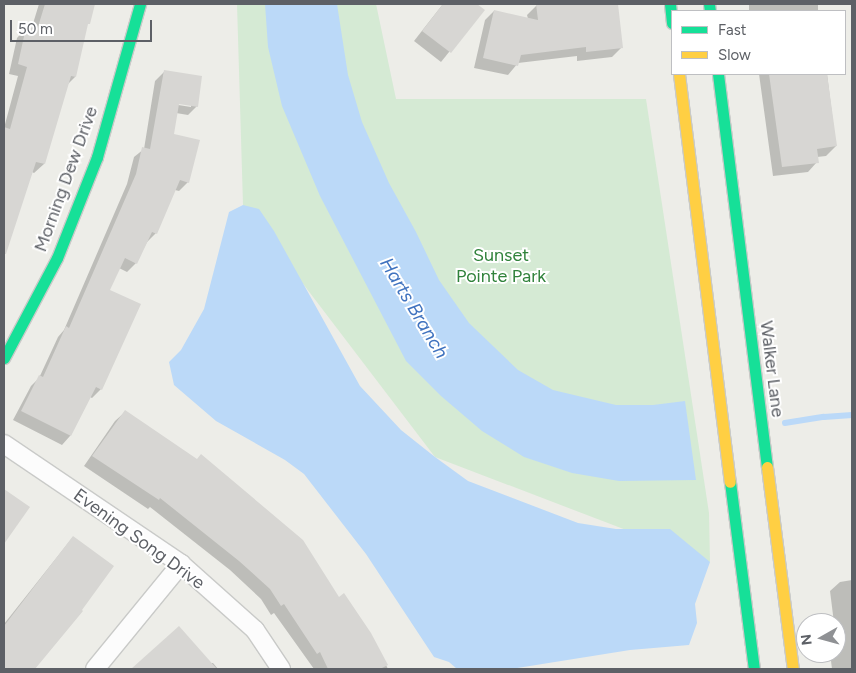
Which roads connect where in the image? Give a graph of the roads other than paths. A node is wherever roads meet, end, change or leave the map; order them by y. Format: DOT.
graph roads {
  1 [pos="140,4"];
  2 [pos="679,75"];
  3 [pos="718,75"];
  4 [pos="4,358"];
  5 [pos="4,444"];
  6 [pos="181,564"];
  7 [pos="95,669"];
  8 [pos="280,669"];
  9 [pos="754,669"];
  10 [pos="793,669"];
  1 -- 4 [label="street, Morning Dew Drive"];
  2 -- 9 [label="street"];
  3 -- 10 [label="street, Walker Lane"];
  5 -- 6 [label="street, Evening Song Drive"];
  6 -- 7 [label="street"];
  6 -- 8 [label="street, Evening Song Drive"];
}
